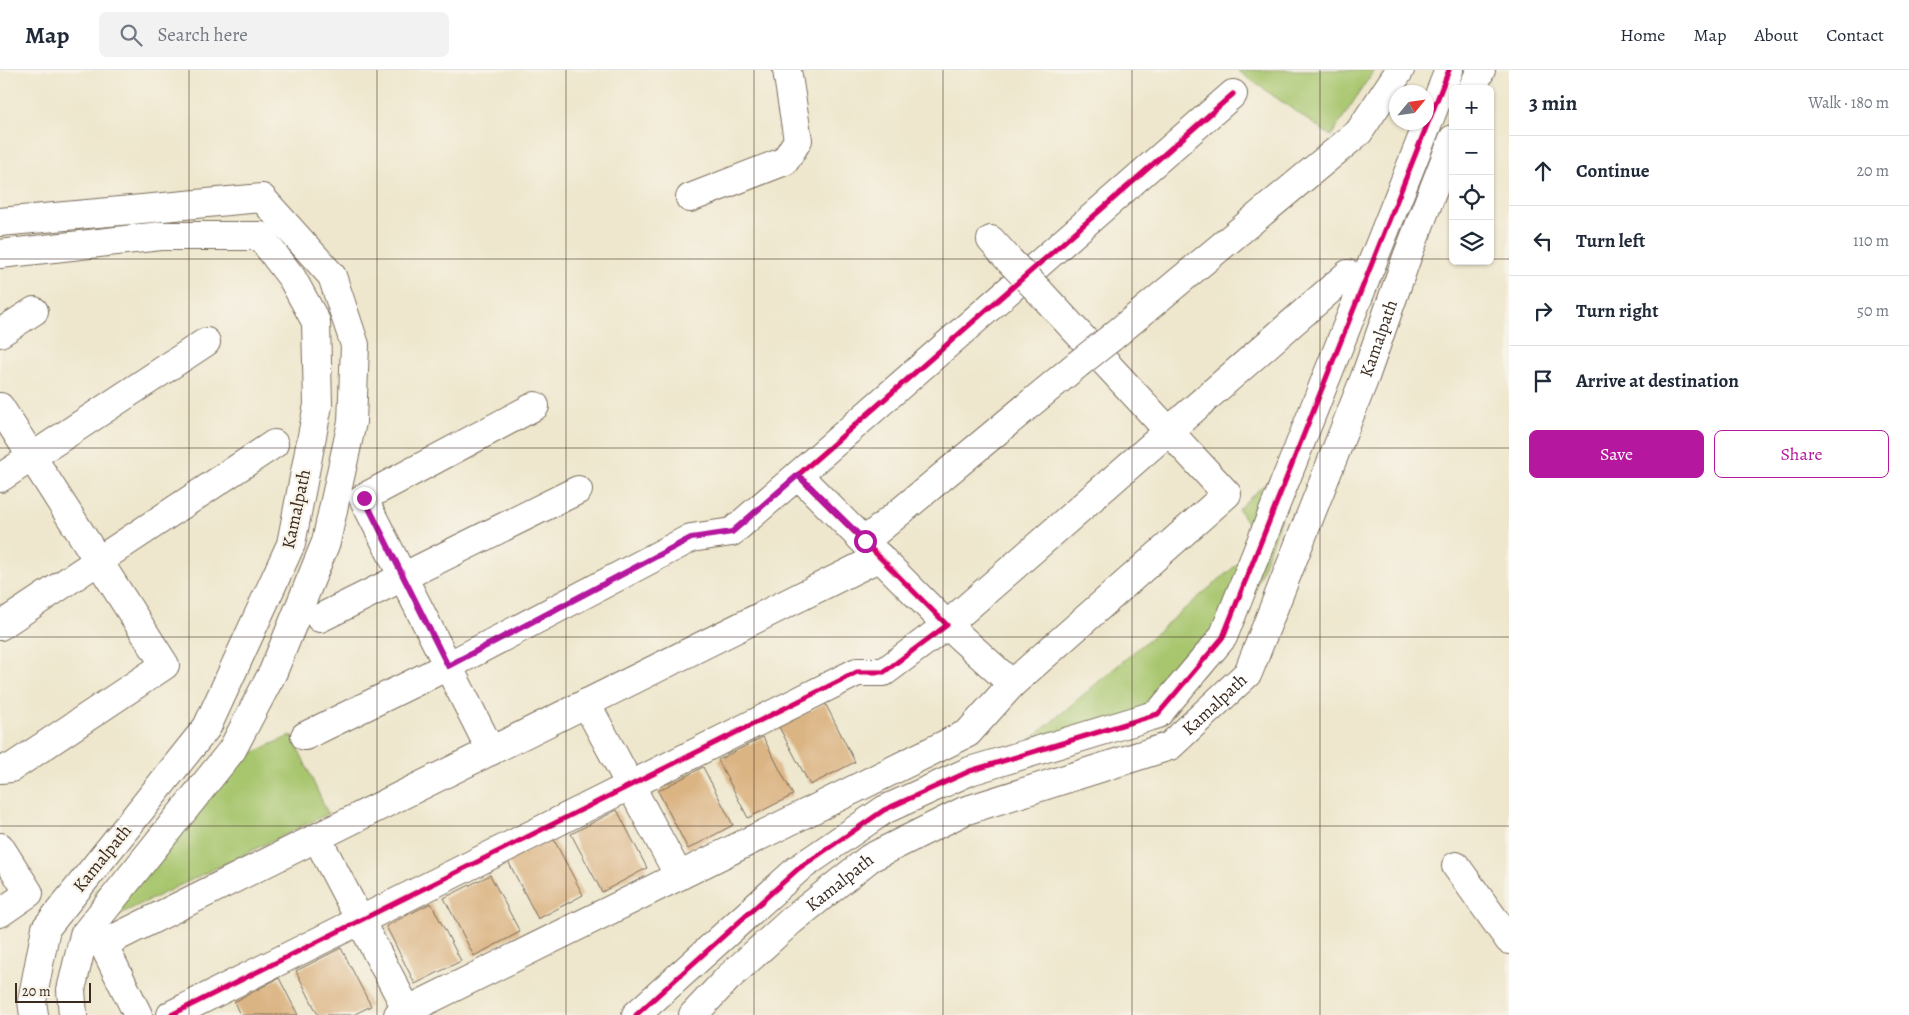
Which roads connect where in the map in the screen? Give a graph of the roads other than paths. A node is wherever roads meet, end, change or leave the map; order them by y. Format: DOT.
graph roads {
  1 [pos="787,70"];
  2 [pos="1400,70"];
  3 [pos="1449,70"];
  4 [pos="1481,70"];
  5 [pos="1474,85"];
  6 [pos="1233,94"];
  7 [pos="1449,149"];
  8 [pos="690,198"];
  9 [pos="0,222"];
  10 [pos="991,240"];
  11 [pos="0,254"];
  12 [pos="1348,274"];
  13 [pos="34,311"];
  14 [pos="0,333"];
  15 [pos="206,342"];
  16 [pos="535,406"];
  17 [pos="0,407"];
  18 [pos="1170,432"];
  19 [pos="274,444"];
  20 [pos="32,457"];
  21 [pos="798,475"];
  22 [pos="0,478"];
  23 [pos="578,490"];
  24 [pos="873,549"];
  25 [pos="98,560"];
  26 [pos="402,576"];
  27 [pos="320,618"];
  28 [pos="947,625"];
  29 [pos="0,626"];
  30 [pos="448,666"];
  31 [pos="1012,684"];
  32 [pos="586,703"];
  33 [pos="306,736"];
  34 [pos="491,751"];
  35 [pos="0,769"];
  36 [pos="632,784"];
  37 [pos="317,838"];
  38 [pos="0,847"];
  39 [pos="1456,866"];
  40 [pos="679,876"];
  41 [pos="0,913"];
  42 [pos="360,920"];
  43 [pos="1509,940"];
  44 [pos="402,1013"];
  45 [pos="34,1015"];
  46 [pos="73,1015"];
  47 [pos="138,1015"];
  48 [pos="171,1015"];
  49 [pos="636,1015"];
  50 [pos="692,1015"];
  1 -- 8 [label="street"];
  2 -- 24 [label="street, bridge"];
  3 -- 49 [label="street"];
  4 -- 5 [label="street"];
  6 -- 21 [label="street"];
  7 -- 50 [label="street, Kamalpath"];
  9 -- 46 [label="street"];
  10 -- 18 [label="street, bridge"];
  11 -- 45 [label="street, Kamalpath"];
  12 -- 18 [label="street"];
  13 -- 14 [label="street"];
  15 -- 20 [label="street"];
  16 -- 26 [label="street"];
  17 -- 20 [label="street"];
  18 -- 28 [label="street"];
  18 -- 31 [label="street"];
  19 -- 25 [label="street"];
  20 -- 22 [label="street"];
  20 -- 25 [label="street"];
  21 -- 24 [label="street"];
  21 -- 30 [label="street"];
  23 -- 26 [label="street"];
  24 -- 28 [label="street"];
  24 -- 32 [label="street"];
  25 -- 29 [label="street"];
  25 -- 35 [label="street"];
  26 -- 27 [label="street"];
  26 -- 30 [label="street"];
  28 -- 31 [label="street"];
  28 -- 36 [label="street"];
  30 -- 33 [label="street"];
  30 -- 34 [label="street"];
  31 -- 40 [label="street"];
  32 -- 34 [label="street"];
  32 -- 36 [label="street"];
  34 -- 37 [label="street"];
  36 -- 40 [label="street"];
  36 -- 42 [label="street"];
  37 -- 42 [label="street"];
  37 -- 47 [label="street"];
  38 -- 41 [label="street"];
  39 -- 43 [label="street"];
  40 -- 44 [label="street"];
  42 -- 44 [label="street"];
  42 -- 48 [label="street"];
}
